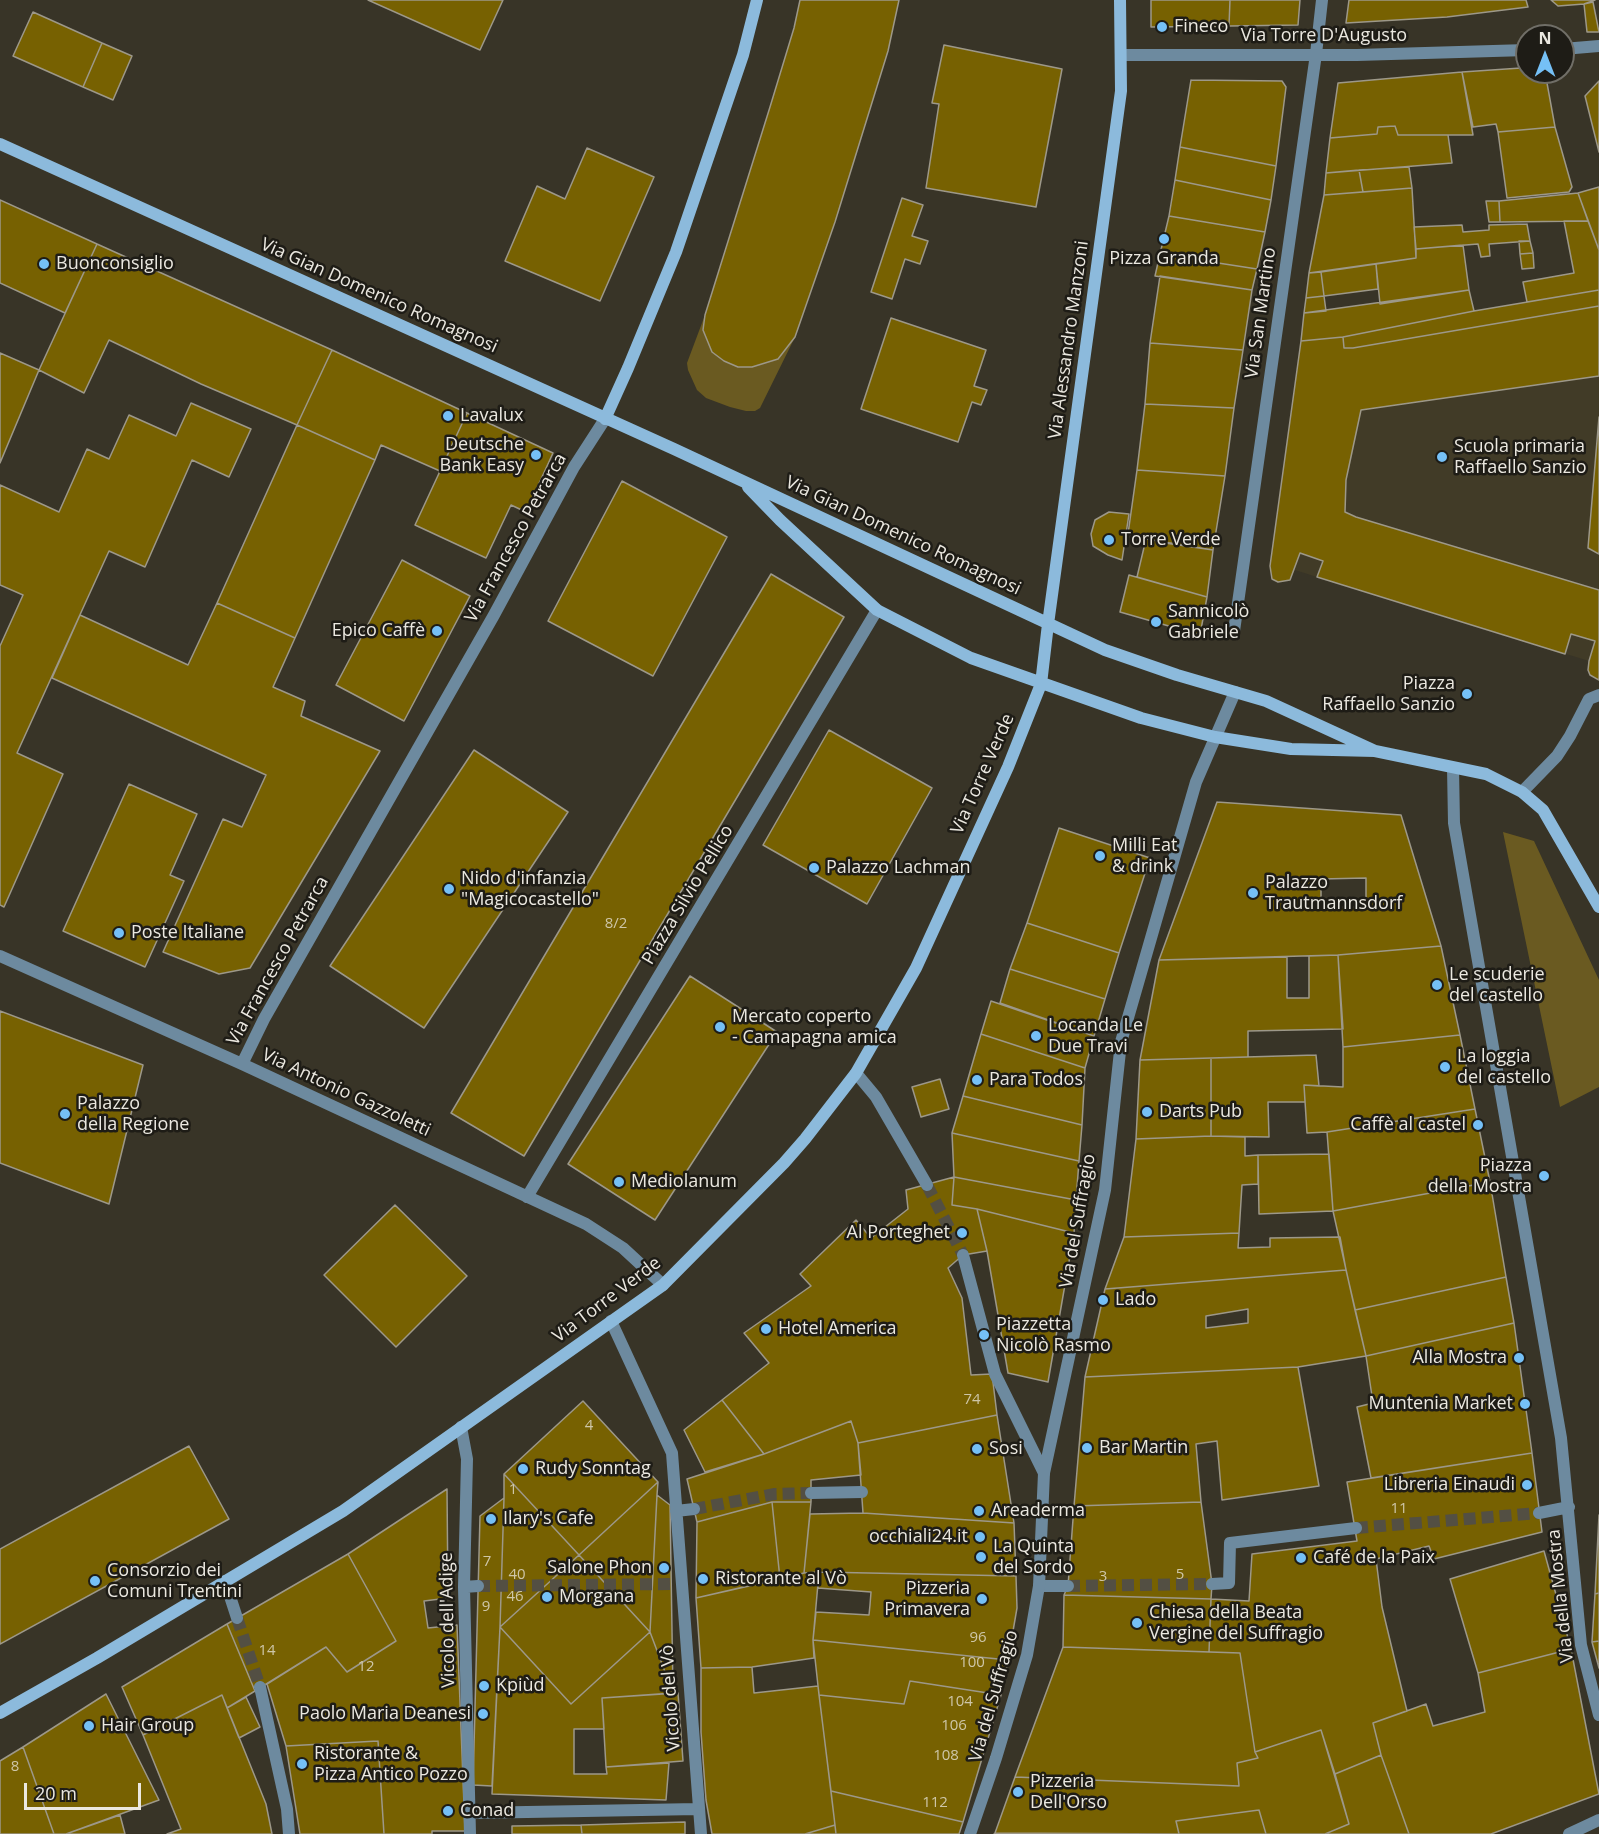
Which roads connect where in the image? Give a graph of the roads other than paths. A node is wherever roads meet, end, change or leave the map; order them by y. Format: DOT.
graph roads {
  1 [pos="757,0"];
  2 [pos="1120,0"];
  3 [pos="1322,0"];
  4 [pos="1599,46"];
  5 [pos="1575,48"];
  6 [pos="1515,50"];
  7 [pos="1316,54"];
  8 [pos="1121,55"];
  9 [pos="0,144"];
  10 [pos="604,419"];
  11 [pos="743,482"];
  12 [pos="877,610"];
  13 [pos="1048,624"];
  14 [pos="1234,631"];
  15 [pos="1041,684"];
  16 [pos="1235,692"];
  17 [pos="1599,695"];
  18 [pos="1215,737"];
  19 [pos="1375,751"];
  20 [pos="1453,768"];
  21 [pos="1522,792"];
  22 [pos="1599,907"];
  23 [pos="0,956"];
  24 [pos="242,1064"];
  25 [pos="856,1073"];
  26 [pos="927,1185"];
  27 [pos="527,1197"];
  28 [pos="963,1255"];
  29 [pos="663,1285"];
  30 [pos="611,1321"];
  31 [pos="461,1427"];
  32 [pos="1044,1473"];
  33 [pos="862,1492"];
  34 [pos="811,1493"];
  35 [pos="1569,1507"];
  36 [pos="694,1509"];
  37 [pos="676,1511"];
  38 [pos="1539,1513"];
  39 [pos="1356,1528"];
  40 [pos="225,1581"];
  41 [pos="1212,1584"];
  42 [pos="478,1586"];
  43 [pos="1039,1586"];
  44 [pos="1068,1586"];
  45 [pos="464,1587"];
  46 [pos="237,1618"];
  47 [pos="260,1688"];
  48 [pos="0,1713"];
  49 [pos="1599,1715"];
  50 [pos="698,1809"];
  51 [pos="470,1813"];
  52 [pos="1599,1820"];
  53 [pos="289,1834"];
  54 [pos="470,1834"];
  55 [pos="701,1834"];
  56 [pos="970,1834"];
  57 [pos="1569,1834"];
  1 -- 10 [label="main road, Via Francesco Petrarca"];
  2 -- 8 [label="main road, Via Alessandro Manzoni"];
  3 -- 7 [label="street, Via San Martino"];
  4 -- 5 [label="street"];
  6 -- 7 [label="street, Via Torre D'Augusto"];
  7 -- 8 [label="street, Via Torre D'Augusto"];
  7 -- 14 [label="street, Via San Martino"];
  8 -- 13 [label="main road, Via Alessandro Manzoni"];
  9 -- 10 [label="main road, Via Gian Domenico Romagnosi"];
  10 -- 11 [label="main road, Via Gian Domenico Romagnosi"];
  10 -- 24 [label="street, Via Francesco Petrarca"];
  11 -- 12 [label="main road, Via Gian Domenico Romagnosi"];
  11 -- 13 [label="main road, Via Gian Domenico Romagnosi"];
  12 -- 15 [label="main road, Via Gian Domenico Romagnosi"];
  12 -- 27 [label="street, Piazza Silvio Pellico"];
  13 -- 15 [label="main road, Via Alessandro Manzoni"];
  13 -- 16 [label="main road"];
  15 -- 18 [label="main road"];
  15 -- 25 [label="main road, Via Torre Verde"];
  16 -- 18 [label="street, Via del Suffragio"];
  16 -- 19 [label="main road"];
  17 -- 21 [label="street"];
  18 -- 19 [label="main road"];
  18 -- 32 [label="street, Via del Suffragio"];
  19 -- 20 [label="main road"];
  20 -- 21 [label="main road"];
  20 -- 35 [label="street"];
  21 -- 22 [label="main road"];
  23 -- 24 [label="street, Via Antonio Gazzoletti"];
  24 -- 27 [label="street, Via Antonio Gazzoletti"];
  25 -- 26 [label="street"];
  25 -- 29 [label="main road, Via Torre Verde"];
  27 -- 29 [label="street, Via Antonio Gazzoletti"];
  28 -- 32 [label="street"];
  29 -- 30 [label="main road, Via Torre Verde"];
  30 -- 31 [label="main road, Via Torre Verde"];
  30 -- 37 [label="street, Vicolo del Vò"];
  31 -- 40 [label="main road, Via Torre Verde"];
  31 -- 45 [label="street, Vicolo dell'Adige"];
  32 -- 43 [label="street, Via del Suffragio"];
  33 -- 34 [label="street"];
  35 -- 38 [label="street"];
  35 -- 49 [label="street, Via della Mostra"];
  36 -- 37 [label="street"];
  37 -- 50 [label="street, Vicolo del Vò"];
  39 -- 41 [label="street"];
  40 -- 46 [label="street"];
  40 -- 48 [label="main road, Via Torre Verde"];
  42 -- 45 [label="street"];
  43 -- 44 [label="street"];
  43 -- 56 [label="street, Via del Suffragio"];
  45 -- 51 [label="street, Vicolo dell'Adige"];
  47 -- 53 [label="street"];
  50 -- 51 [label="street"];
  50 -- 55 [label="street, Vicolo del Vò"];
  51 -- 54 [label="street, Vicolo dell'Adige"];
  52 -- 57 [label="street"];
}
